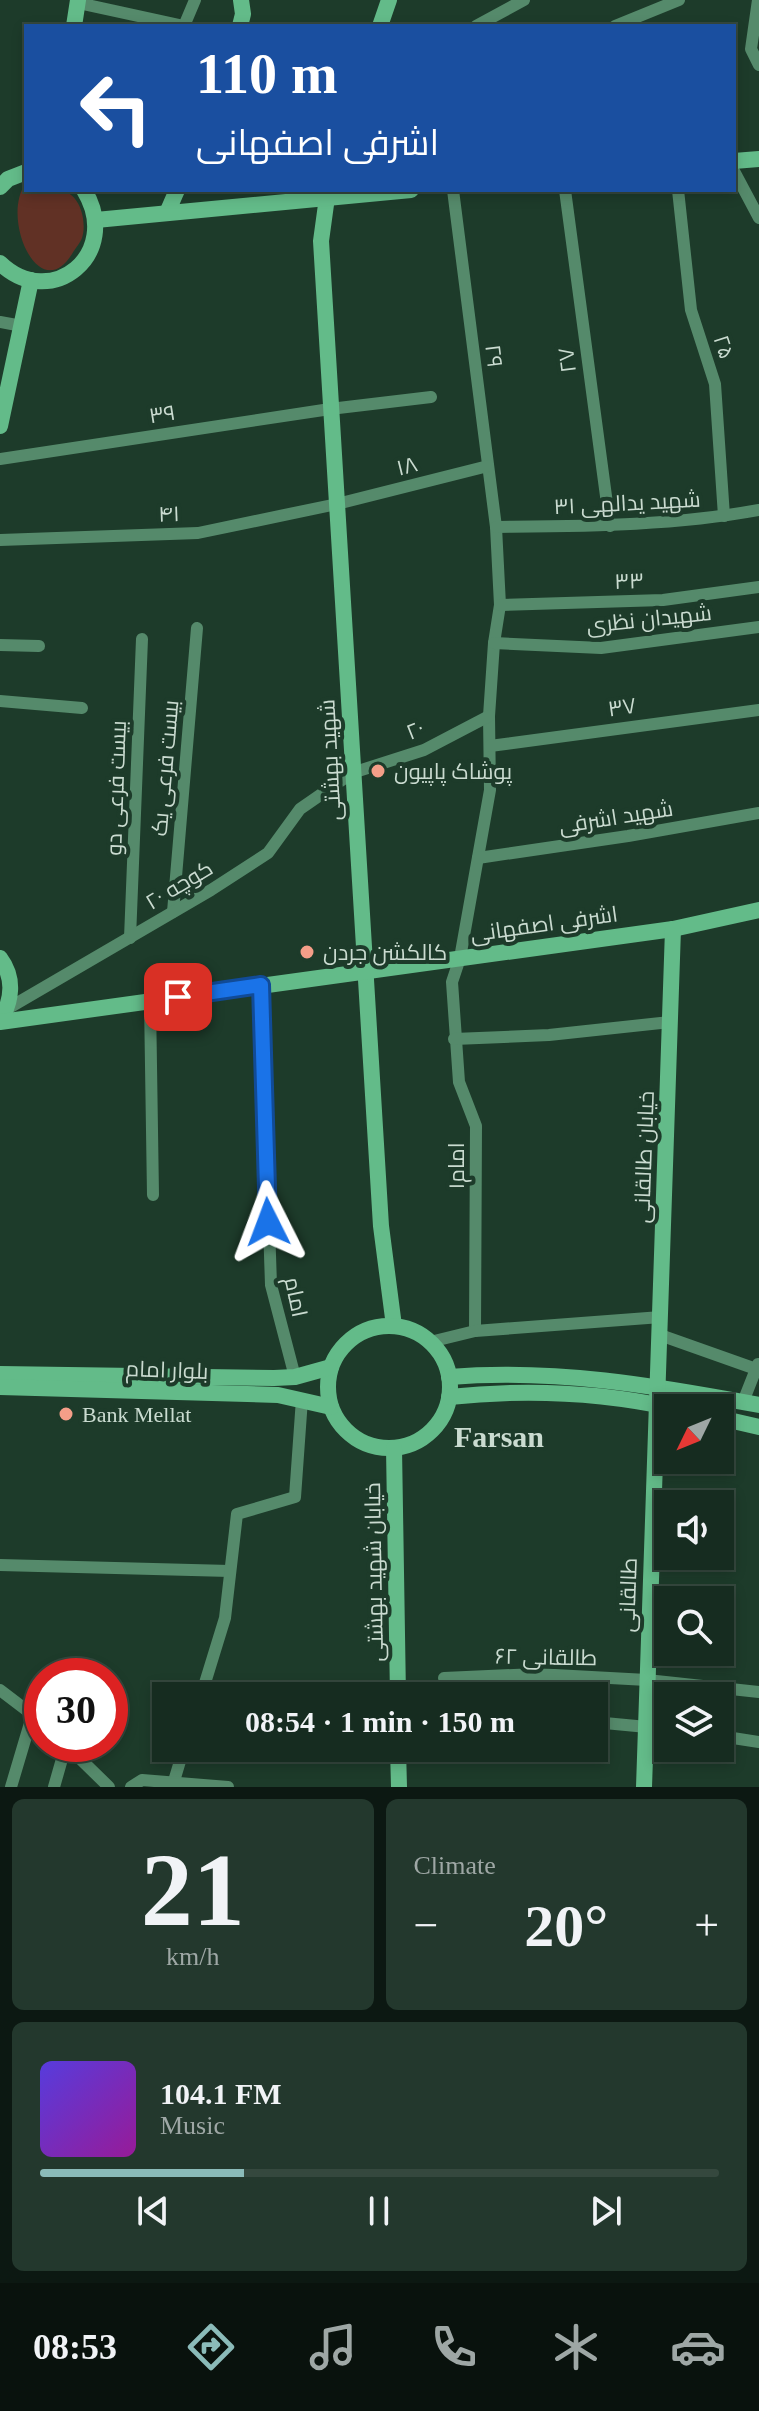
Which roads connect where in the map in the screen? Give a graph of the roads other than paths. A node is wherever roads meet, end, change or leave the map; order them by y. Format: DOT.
graph roads {
  1 [pos="195,0"];
  2 [pos="241,0"];
  3 [pos="389,0"];
  4 [pos="524,0"];
  5 [pos="679,0"];
  6 [pos="758,0"];
  7 [pos="78,2"];
  8 [pos="74,24"];
  9 [pos="175,24"];
  10 [pos="185,24"];
  11 [pos="240,24"];
  12 [pos="381,24"];
  13 [pos="480,24"];
  14 [pos="620,24"];
  15 [pos="759,65"];
  16 [pos="759,159"];
  17 [pos="736,161"];
  18 [pos="24,173"];
  19 [pos="736,175"];
  20 [pos="0,187"];
  21 [pos="85,192"];
  22 [pos="176,192"];
  23 [pos="356,192"];
  24 [pos="453,192"];
  25 [pos="565,192"];
  26 [pos="678,192"];
  27 [pos="329,193"];
  28 [pos="167,213"];
  29 [pos="759,218"];
  30 [pos="96,220"];
  31 [pos="0,263"];
  32 [pos="31,280"];
  33 [pos="0,322"];
  34 [pos="22,326"];
  35 [pos="431,397"];
  36 [pos="2,408"];
  37 [pos="330,409"];
  38 [pos="0,426"];
  39 [pos="0,459"];
  40 [pos="488,466"];
  41 [pos="337,504"];
  42 [pos="759,510"];
  43 [pos="724,516"];
  44 [pos="610,526"];
  45 [pos="496,527"];
  46 [pos="0,540"];
  47 [pos="759,587"];
  48 [pos="500,605"];
  49 [pos="759,627"];
  50 [pos="197,628"];
  51 [pos="142,639"];
  52 [pos="494,643"];
  53 [pos="0,645"];
  54 [pos="39,646"];
  55 [pos="0,701"];
  56 [pos="82,708"];
  57 [pos="759,710"];
  58 [pos="489,716"];
  59 [pos="490,746"];
  60 [pos="352,773"];
  61 [pos="759,813"];
  62 [pos="478,858"];
  63 [pos="759,910"];
  64 [pos="173,912"];
  65 [pos="673,929"];
  66 [pos="130,938"];
  67 [pos="0,958"];
  68 [pos="460,958"];
  69 [pos="365,970"];
  70 [pos="261,985"];
  71 [pos="150,1001"];
  72 [pos="2,1017"];
  73 [pos="670,1022"];
  74 [pos="454,1039"];
  75 [pos="153,1195"];
  76 [pos="661,1317"];
  77 [pos="394,1326"];
  78 [pos="475,1331"];
  79 [pos="660,1335"];
  80 [pos="430,1342"];
  81 [pos="758,1366"];
  82 [pos="331,1367"];
  83 [pos="0,1374"];
  84 [pos="295,1377"];
  85 [pos="449,1377"];
  86 [pos="658,1386"];
  87 [pos="0,1387"];
  88 [pos="661,1394"];
  89 [pos="449,1397"];
  90 [pos="302,1399"];
  91 [pos="751,1404"];
  92 [pos="654,1405"];
  93 [pos="331,1407"];
  94 [pos="734,1421"];
  95 [pos="759,1427"];
  96 [pos="394,1448"];
  97 [pos="661,1474"];
  98 [pos="0,1565"];
  99 [pos="230,1571"];
  100 [pos="444,1678"];
  101 [pos="647,1680"];
  102 [pos="205,1682"];
  103 [pos="398,1682"];
  104 [pos="0,1690"];
  105 [pos="759,1692"];
  106 [pos="24,1708"];
  107 [pos="608,1723"];
  108 [pos="646,1726"];
  109 [pos="654,1727"];
  110 [pos="734,1738"];
  111 [pos="759,1742"];
  112 [pos="24,1752"];
  113 [pos="61,1762"];
  114 [pos="83,1762"];
  115 [pos="180,1762"];
  116 [pos="398,1762"];
  117 [pos="174,1781"];
  118 [pos="11,1787"];
  119 [pos="54,1787"];
  120 [pos="109,1787"];
  121 [pos="131,1787"];
  122 [pos="228,1787"];
  123 [pos="399,1787"];
  124 [pos="644,1787"];
  1 -- 10 [label="street"];
  2 -- 11 [label="main road"];
  3 -- 12 [label="main road"];
  4 -- 13 [label="street"];
  5 -- 14 [label="street"];
  6 -- 15 [label="street"];
  7 -- 8 [label="main road"];
  7 -- 9 [label="street"];
  16 -- 17 [label="main road"];
  18 -- 20 [label="main road"];
  19 -- 29 [label="street"];
  21 -- 30 [label="main road"];
  22 -- 28 [label="main road"];
  23 -- 27 [label="main road"];
  24 -- 40 [label="street, ۲۹"];
  25 -- 44 [label="street, ۲۷"];
  26 -- 43 [label="street, ۲۵"];
  27 -- 28 [label="main road"];
  27 -- 37 [label="main road, شهید بهشتی"];
  28 -- 30 [label="main road"];
  30 -- 32 [label="main road"];
  31 -- 32 [label="main road"];
  32 -- 34 [label="main road"];
  33 -- 34 [label="street"];
  34 -- 36 [label="main road"];
  35 -- 37 [label="street, ۳۹"];
  36 -- 38 [label="main road"];
  37 -- 39 [label="street, ۳۹"];
  37 -- 41 [label="main road, شهید بهشتی"];
  40 -- 41 [label="street, ۱۸"];
  40 -- 45 [label="street, ۲۹"];
  41 -- 46 [label="street, ۴۱"];
  41 -- 60 [label="main road, شهید بهشتی"];
  42 -- 43 [label="street, ۳۱ شهید یدالهی"];
  43 -- 44 [label="street, ۳۱ شهید یدالهی"];
  44 -- 45 [label="street, ۳۱ شهید یدالهی"];
  45 -- 48 [label="street, ۲۹"];
  47 -- 48 [label="street, ۳۳"];
  48 -- 52 [label="street, ۲۹"];
  49 -- 52 [label="street, شهیدان نظری"];
  50 -- 64 [label="street, بیست فرعی یک"];
  51 -- 66 [label="street, بیست فرعی دو"];
  52 -- 58 [label="street, ۲۹"];
  53 -- 54 [label="street"];
  55 -- 56 [label="street"];
  57 -- 59 [label="street, ۳۷"];
  58 -- 59 [label="street, ۲۹"];
  58 -- 60 [label="street, ۲۰"];
  59 -- 62 [label="street, امام۱"];
  60 -- 64 [label="street, کوچه ۲۰"];
  60 -- 69 [label="main road, شهید بهشتی"];
  61 -- 62 [label="street, شهید اشرفی"];
  62 -- 68 [label="street, امام۱"];
  63 -- 65 [label="main road, اشرفی اصفهانی"];
  64 -- 66 [label="street, کوچه ۲۰"];
  65 -- 68 [label="main road, اشرفی اصفهانی"];
  65 -- 73 [label="main road, خیابان طالقانی"];
  66 -- 72 [label="street, کوچه ۲۰"];
  67 -- 72 [label="main road"];
  68 -- 69 [label="main road, اشرفی اصفهانی"];
  68 -- 74 [label="street, امام۱"];
  69 -- 70 [label="main road, اشرفی اصفهانی"];
  69 -- 77 [label="main road, شهید بهشتی"];
  70 -- 71 [label="main road, اشرفی اصفهانی"];
  70 -- 84 [label="street, امام"];
  71 -- 72 [label="main road, اشرفی اصفهانی"];
  71 -- 75 [label="street"];
  73 -- 74 [label="street"];
  73 -- 76 [label="main road, خیابان طالقانی"];
  74 -- 78 [label="street, امام۱"];
  76 -- 78 [label="street"];
  76 -- 79 [label="main road, خیابان طالقانی"];
  77 -- 80 [label="main road"];
  77 -- 82 [label="main road"];
  78 -- 80 [label="street"];
  79 -- 81 [label="street"];
  79 -- 86 [label="main road, خیابان طالقانی"];
  80 -- 85 [label="main road"];
  81 -- 91 [label="street"];
  82 -- 84 [label="main road, بلوار امام"];
  82 -- 93 [label="main road"];
  83 -- 84 [label="main road, بلوار امام"];
  85 -- 86 [label="main road"];
  85 -- 89 [label="main road"];
  86 -- 88 [label="main road, طالقانی"];
  86 -- 91 [label="main road"];
  87 -- 90 [label="main road, بلوار امام"];
  89 -- 92 [label="main road"];
  89 -- 96 [label="main road"];
  90 -- 93 [label="main road, بلوار امام"];
  90 -- 99 [label="street"];
  93 -- 96 [label="main road"];
  94 -- 95 [label="main road"];
  96 -- 103 [label="main road, خیابان شهید بهشتی"];
  97 -- 101 [label="main road, طالقانی"];
  98 -- 99 [label="street"];
  99 -- 102 [label="street"];
  100 -- 101 [label="street, طالقانی ۶۲"];
  101 -- 105 [label="street, طالقانی ۶۲"];
  101 -- 108 [label="main road, طالقانی"];
  104 -- 106 [label="street"];
  107 -- 108 [label="street"];
  108 -- 109 [label="street"];
  108 -- 124 [label="main road, طالقانی"];
  110 -- 111 [label="street"];
  112 -- 118 [label="street"];
  113 -- 119 [label="street"];
  114 -- 120 [label="street"];
  115 -- 117 [label="street"];
  116 -- 123 [label="main road"];
  117 -- 121 [label="street"];
  117 -- 122 [label="street"];
}
